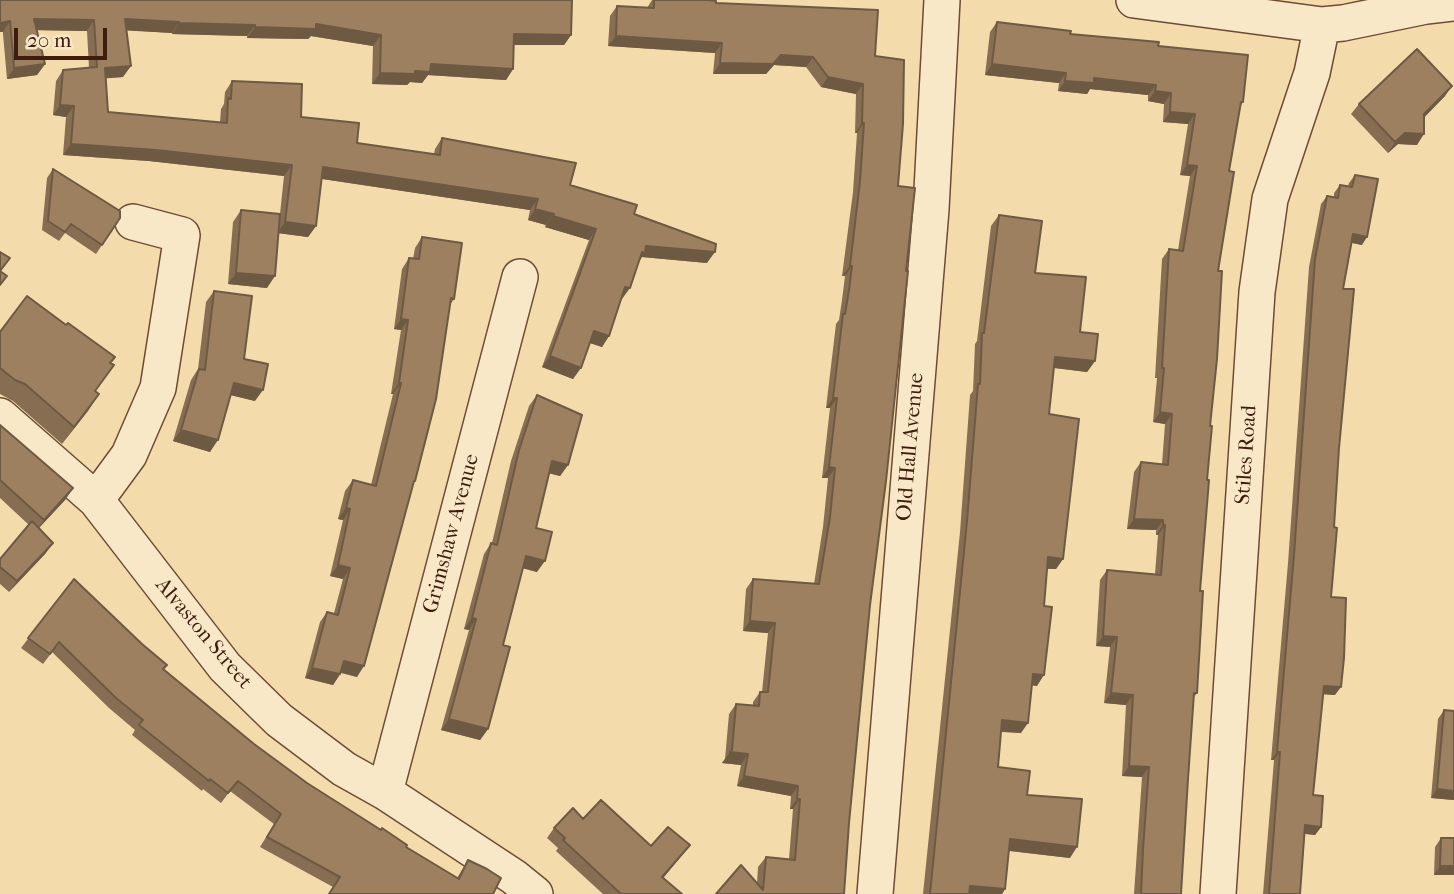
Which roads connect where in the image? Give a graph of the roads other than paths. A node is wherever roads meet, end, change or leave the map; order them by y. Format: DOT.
graph roads {
  1 [pos="943,0"];
  2 [pos="1133,0"];
  3 [pos="1454,3"];
  4 [pos="1183,4"];
  5 [pos="1322,25"];
  6 [pos="133,222"];
  7 [pos="520,277"];
  8 [pos="0,416"];
  9 [pos="96,500"];
  10 [pos="385,792"];
  11 [pos="535,894"];
  12 [pos="875,894"];
  13 [pos="1218,894"];
  1 -- 12 [label="street, Old Hall Avenue"];
  2 -- 4 [label="street"];
  3 -- 5 [label="street"];
  4 -- 5 [label="street"];
  5 -- 13 [label="street, Stiles Road"];
  6 -- 9 [label="street"];
  7 -- 10 [label="street, Grimshaw Avenue"];
  8 -- 9 [label="street, Alvaston Street"];
  9 -- 10 [label="street, Alvaston Street"];
  10 -- 11 [label="street, Alvaston Street"];
}
